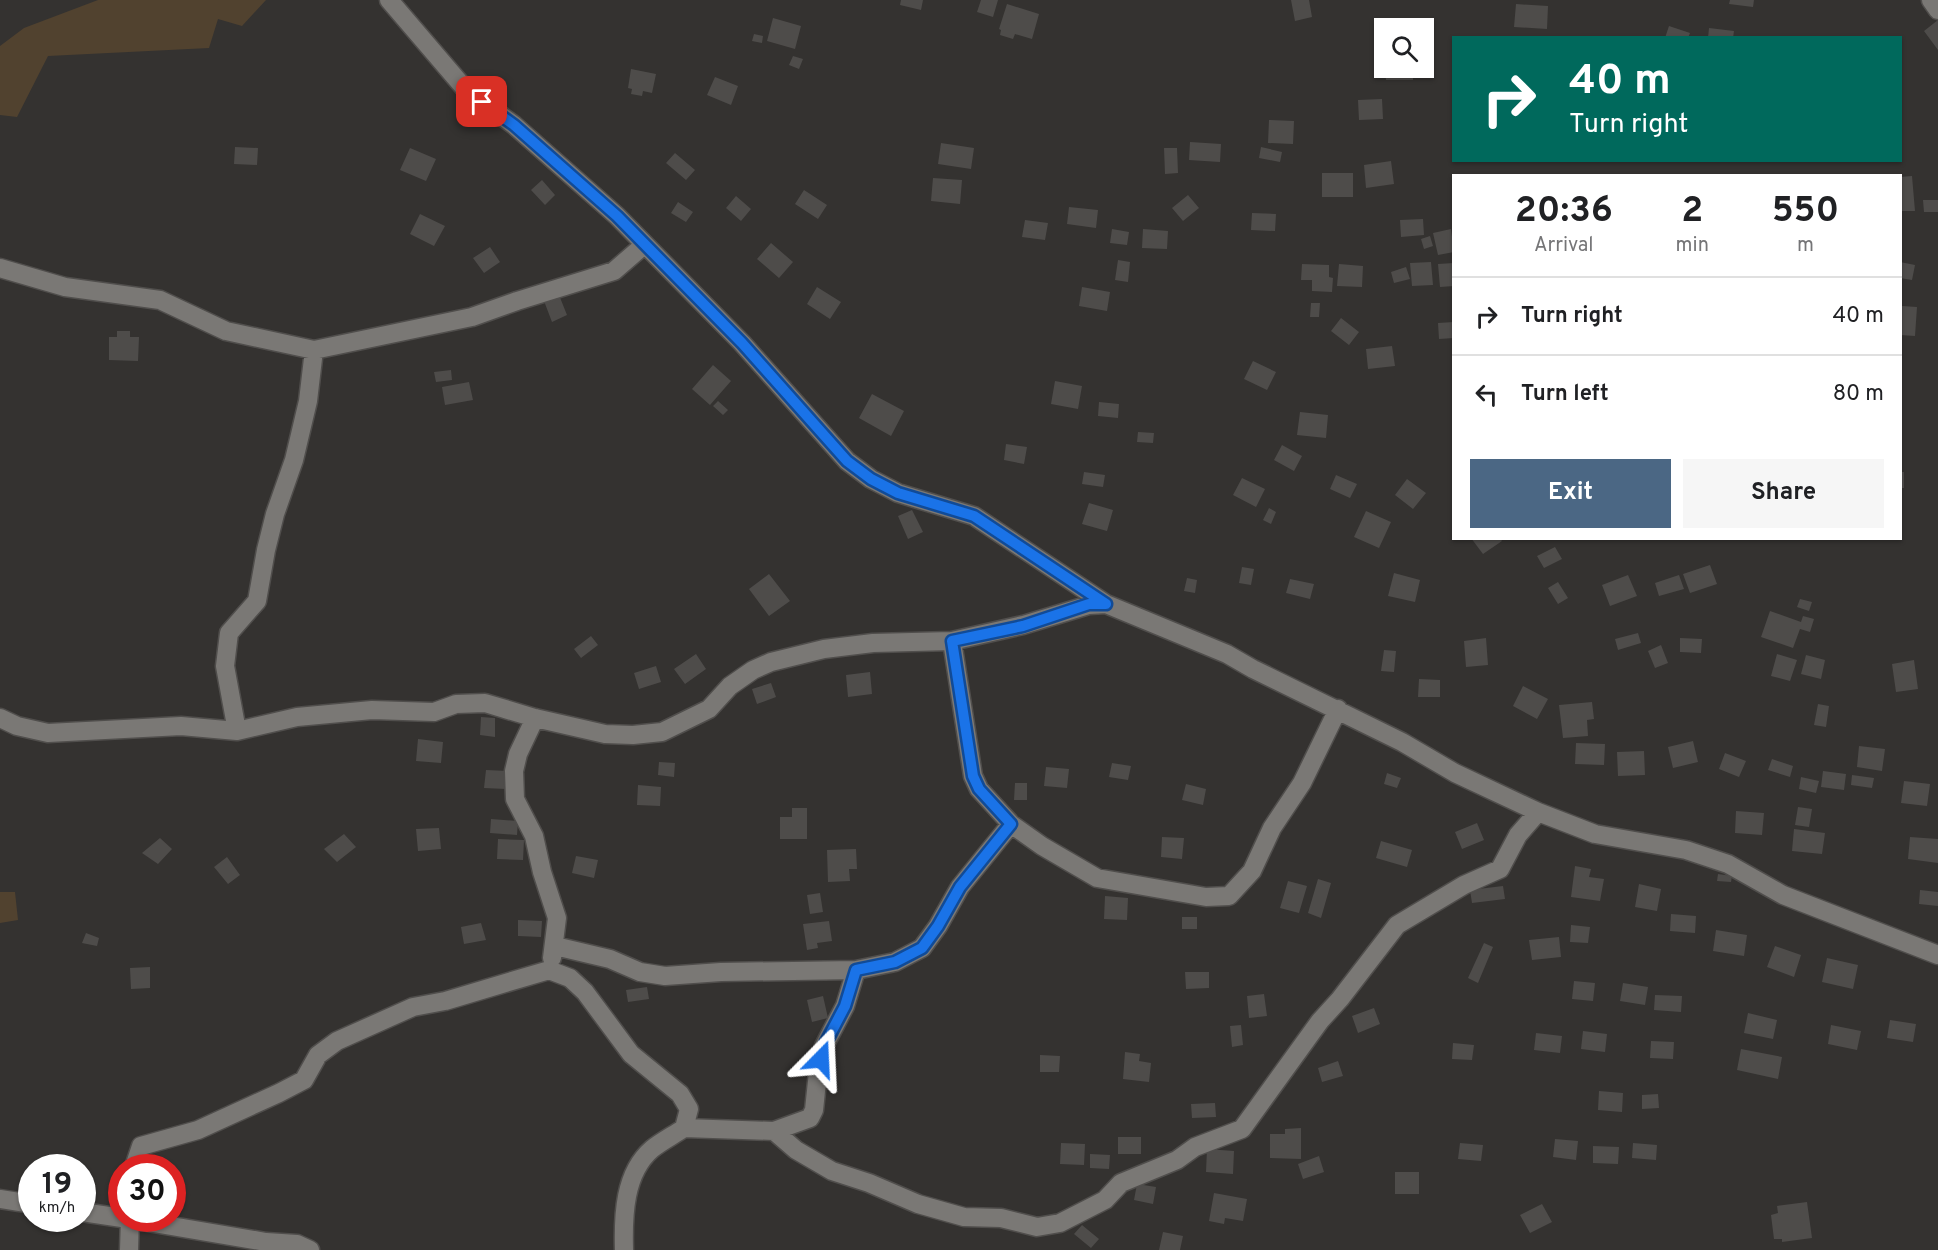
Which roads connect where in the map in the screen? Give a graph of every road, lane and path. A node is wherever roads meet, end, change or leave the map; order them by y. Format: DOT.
graph roads {
  1 [pos="389,0"];
  2 [pos="1931,0"];
  3 [pos="1938,10"];
  4 [pos="644,246"];
  5 [pos="0,268"];
  6 [pos="314,350"];
  7 [pos="1106,604"];
  8 [pos="952,641"];
  9 [pos="1338,710"];
  10 [pos="0,718"];
  11 [pos="535,718"];
  12 [pos="237,731"];
  13 [pos="1538,812"];
  14 [pos="1011,824"];
  15 [pos="555,946"];
  16 [pos="1938,955"];
  17 [pos="549,970"];
  18 [pos="856,970"];
  19 [pos="684,1128"];
  20 [pos="774,1131"];
  21 [pos="138,1154"];
  22 [pos="0,1199"];
  23 [pos="18,1202"];
  24 [pos="186,1228"];
  25 [pos="127,1232"];
  26 [pos="129,1250"];
  27 [pos="310,1250"];
  28 [pos="624,1250"];
  1 -- 4 [label="street"];
  2 -- 3 [label="street"];
  4 -- 6 [label="street"];
  4 -- 7 [label="street"];
  5 -- 6 [label="street"];
  6 -- 12 [label="street"];
  7 -- 8 [label="street"];
  7 -- 9 [label="street"];
  8 -- 11 [label="street"];
  8 -- 14 [label="street"];
  9 -- 13 [label="street"];
  9 -- 14 [label="street"];
  10 -- 12 [label="street"];
  11 -- 12 [label="street"];
  11 -- 15 [label="street"];
  13 -- 16 [label="street"];
  13 -- 20 [label="street"];
  14 -- 18 [label="street"];
  15 -- 17 [label="street"];
  15 -- 18 [label="street"];
  17 -- 19 [label="street"];
  17 -- 21 [label="street"];
  18 -- 20 [label="street"];
  19 -- 20 [label="street"];
  19 -- 28 [label="street"];
  22 -- 23 [label="street"];
  24 -- 27 [label="street"];
  25 -- 26 [label="street"];
}
